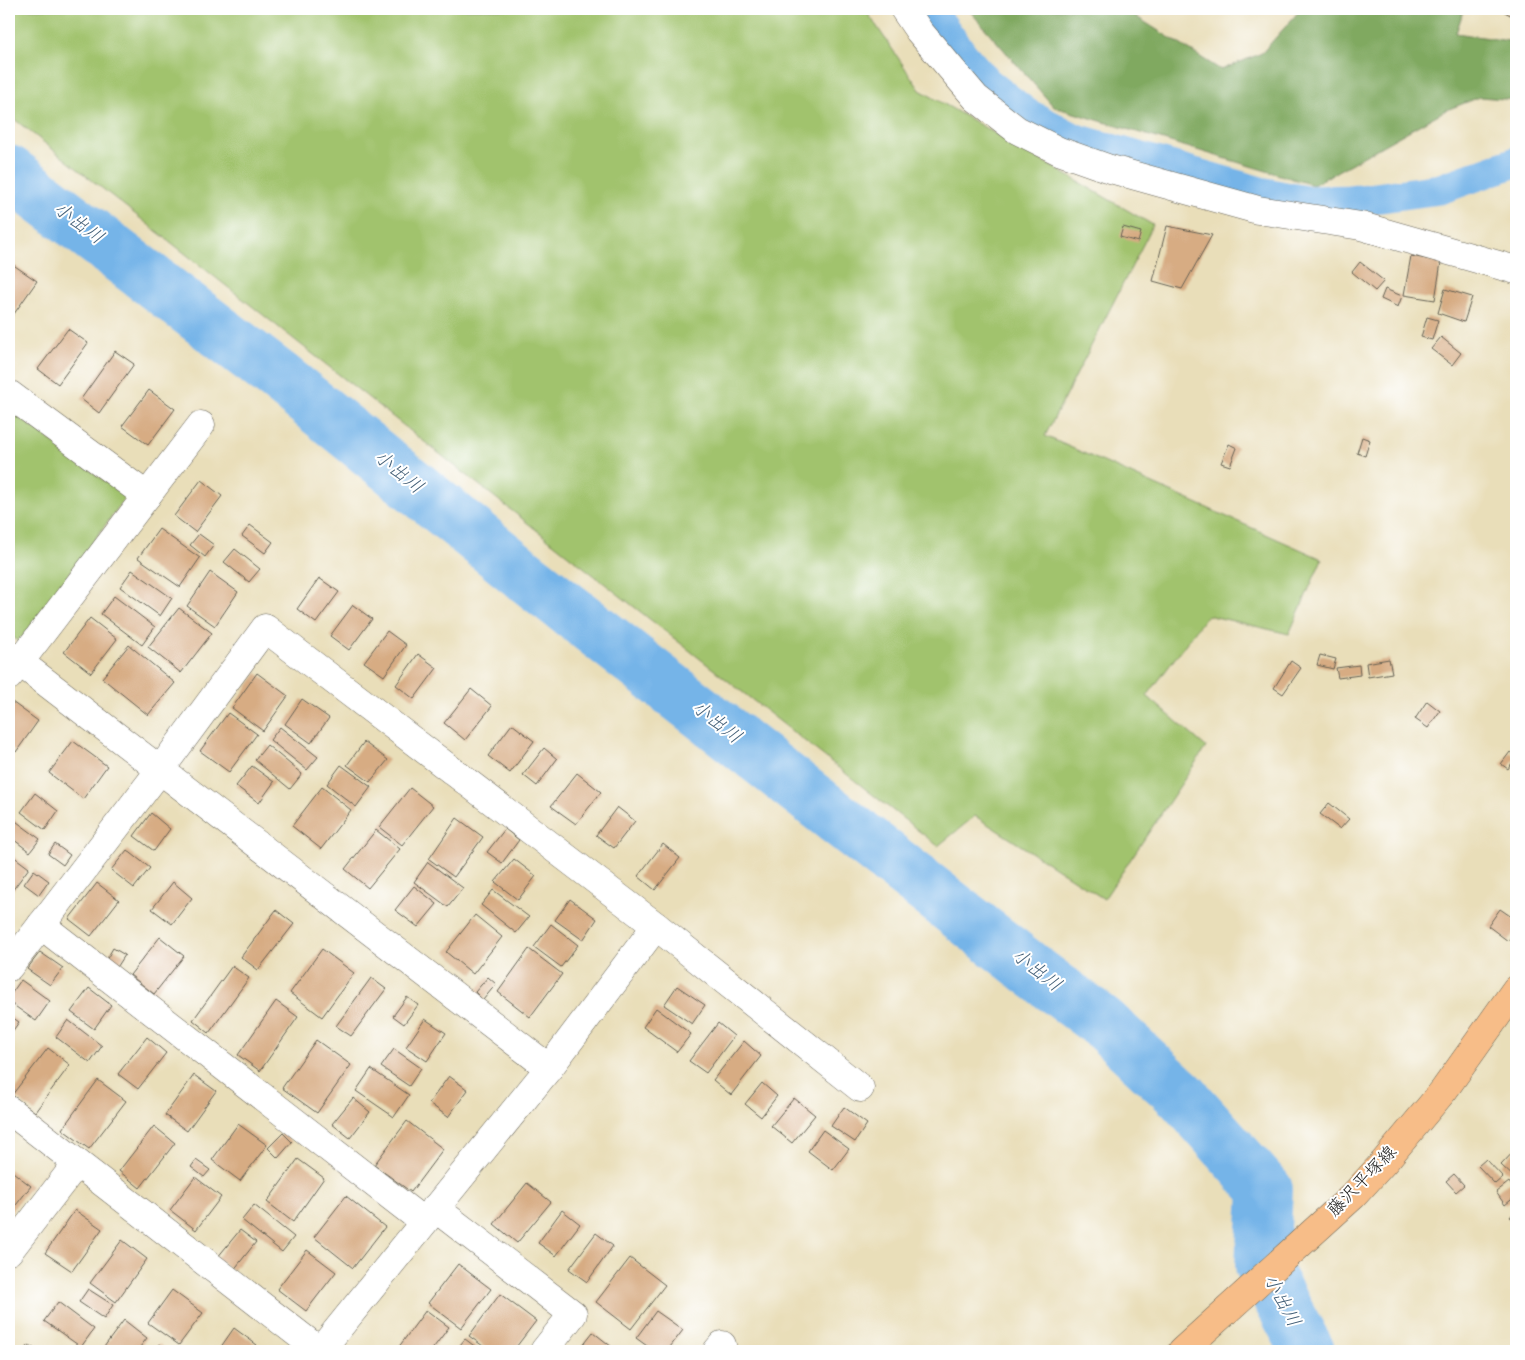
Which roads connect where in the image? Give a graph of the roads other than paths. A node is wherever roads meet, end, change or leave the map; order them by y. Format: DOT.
graph roads {
  1 [pos="904,9"];
  2 [pos="1516,270"];
  3 [pos="9,394"];
  4 [pos="201,425"];
  5 [pos="147,496"];
  6 [pos="12,664"];
  7 [pos="160,770"];
  8 [pos="41,925"];
  9 [pos="656,926"];
  10 [pos="9,967"];
  11 [pos="1516,989"];
  12 [pos="549,1068"];
  13 [pos="860,1088"];
  14 [pos="9,1110"];
  15 [pos="77,1163"];
  16 [pos="430,1215"];
  17 [pos="9,1251"];
  18 [pos="320,1351"];
  19 [pos="544,1351"];
  20 [pos="1182,1351"];
  1 -- 2 [label="street"];
  3 -- 5 [label="street"];
  4 -- 5 [label="street"];
  5 -- 6 [label="street"];
  6 -- 7 [label="street"];
  7 -- 8 [label="street"];
  7 -- 9 [label="street"];
  7 -- 12 [label="street"];
  8 -- 10 [label="street"];
  8 -- 16 [label="street"];
  9 -- 12 [label="street"];
  9 -- 13 [label="street"];
  11 -- 20 [label="main road, 藤沢平塚線"];
  12 -- 16 [label="street"];
  14 -- 15 [label="street"];
  15 -- 17 [label="street"];
  15 -- 18 [label="street"];
  16 -- 18 [label="street"];
  16 -- 19 [label="street"];
}
